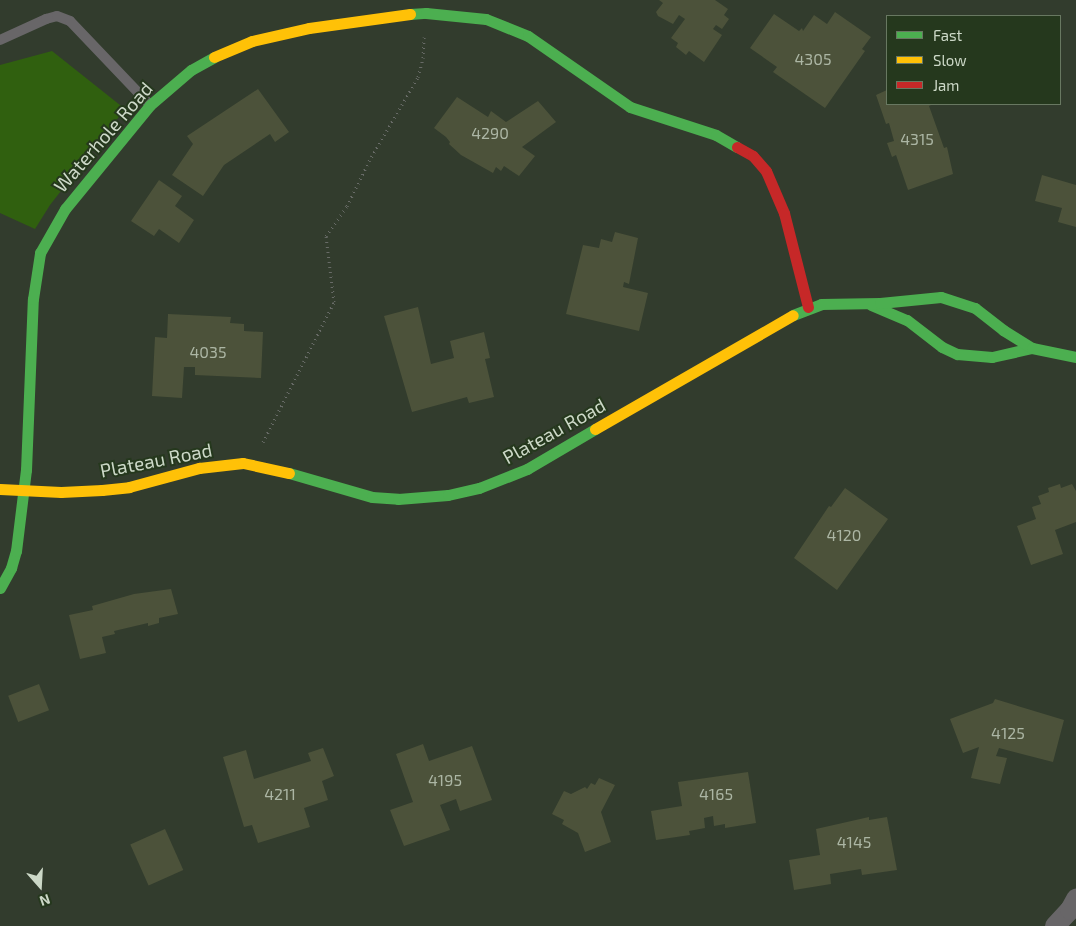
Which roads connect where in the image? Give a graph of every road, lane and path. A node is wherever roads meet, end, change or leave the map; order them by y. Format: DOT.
graph roads {
  1 [pos="379,8"];
  2 [pos="426,13"];
  3 [pos="0,40"];
  4 [pos="150,105"];
  5 [pos="867,304"];
  6 [pos="808,307"];
  7 [pos="1032,348"];
  8 [pos="1076,357"];
  9 [pos="261,445"];
  10 [pos="0,489"];
  11 [pos="23,490"];
  12 [pos="0,588"];
  13 [pos="1076,899"];
  14 [pos="1056,926"];
  1 -- 2 [label="street, Waterhole Road"];
  1 -- 4 [label="street, Waterhole Road"];
  2 -- 6 [label="street, Waterhole Road"];
  2 -- 9 [label="path"];
  3 -- 4 [label="lane"];
  4 -- 11 [label="street, Waterhole Road"];
  5 -- 6 [label="street, Plateau Road"];
  5 -- 7 [label="street, Plateau Road"];
  5 -- 7 [label="street, Plateau Road"];
  6 -- 11 [label="street, Plateau Road"];
  7 -- 8 [label="street, Plateau Road"];
  10 -- 11 [label="street, Plateau Road"];
  11 -- 12 [label="street, Waterhole Road"];
  13 -- 14 [label="street"];
}
